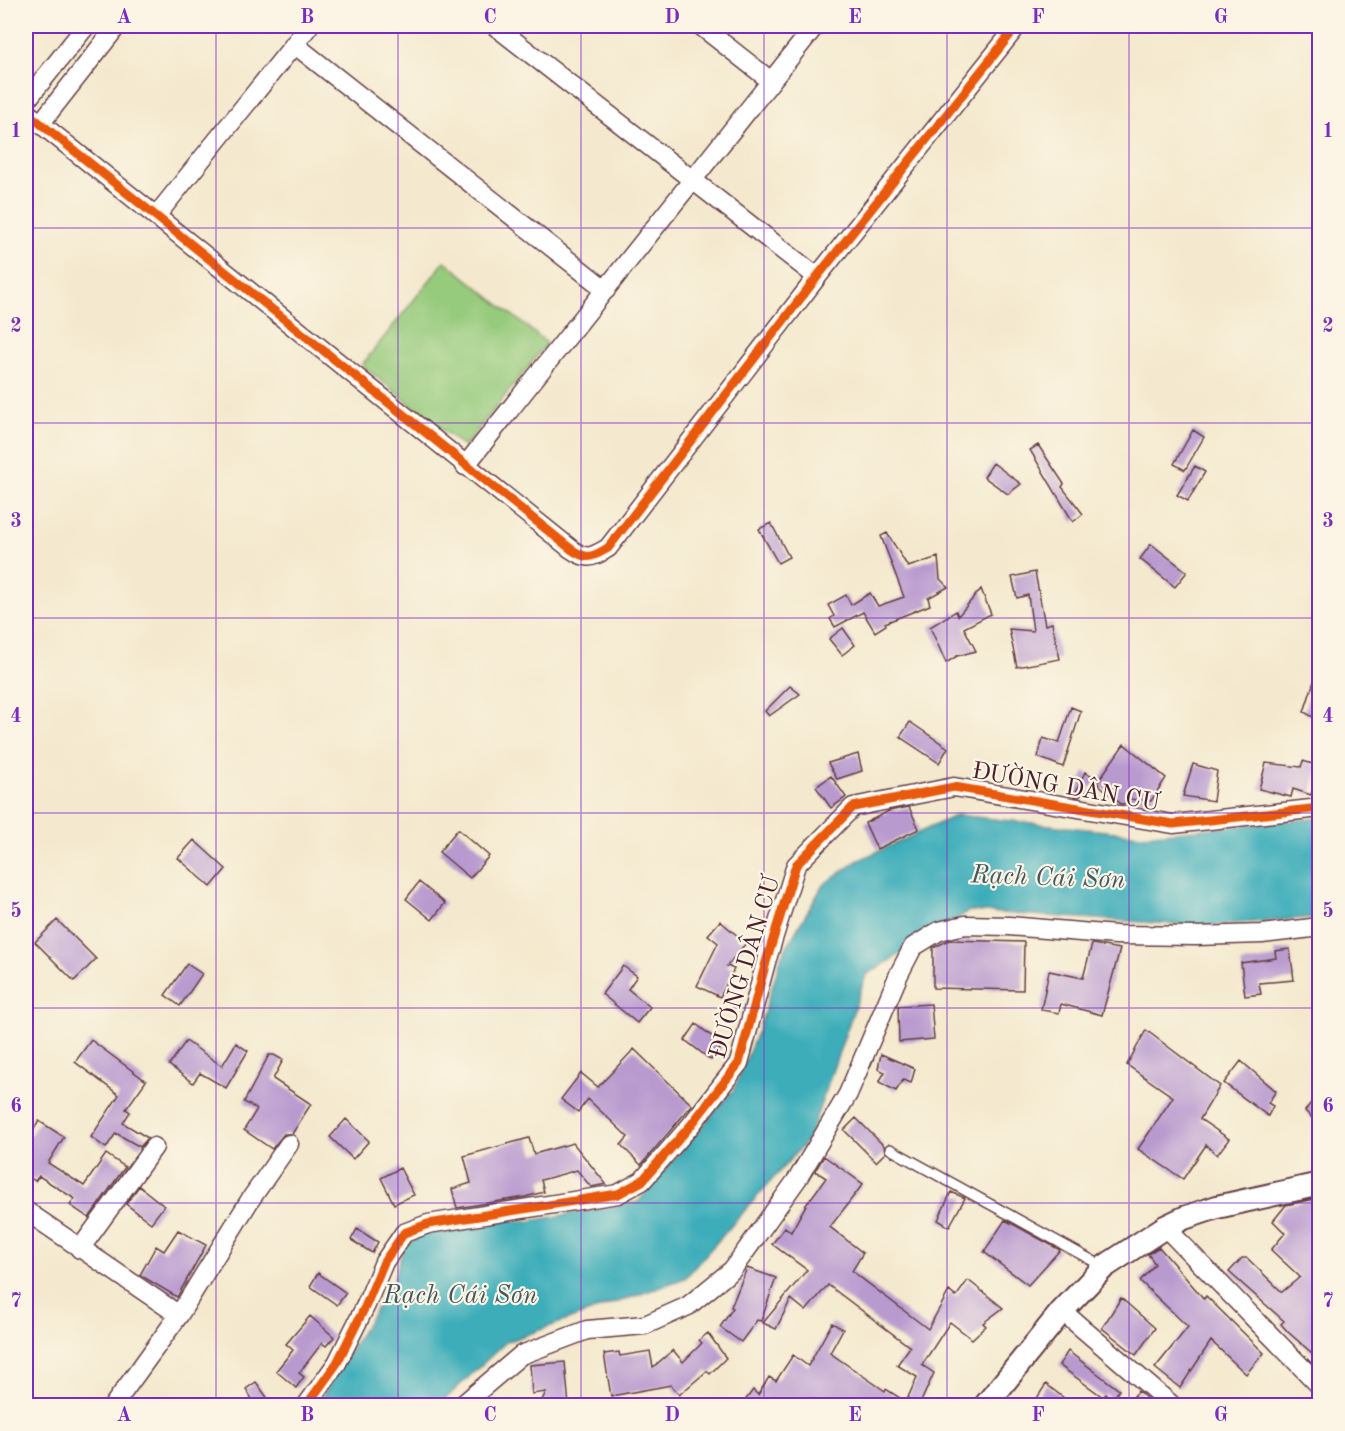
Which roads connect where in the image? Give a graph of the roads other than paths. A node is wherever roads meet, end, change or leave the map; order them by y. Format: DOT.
graph roads {
  1 [pos="117,26"];
  2 [pos="309,26"];
  3 [pos="495,26"];
  4 [pos="701,26"];
  5 [pos="815,26"];
  6 [pos="1017,26"];
  7 [pos="80,28"];
  8 [pos="294,44"];
  9 [pos="771,81"];
  10 [pos="26,101"];
  11 [pos="26,112"];
  12 [pos="40,124"];
  13 [pos="693,180"];
  14 [pos="156,216"];
  15 [pos="817,277"];
  16 [pos="606,290"];
  17 [pos="465,466"];
  18 [pos="1320,808"];
  19 [pos="1320,927"];
  20 [pos="289,1144"];
  21 [pos="154,1147"];
  22 [pos="890,1149"];
  23 [pos="1320,1184"];
  24 [pos="26,1211"];
  25 [pos="1165,1227"];
  26 [pos="80,1249"];
  27 [pos="1104,1267"];
  28 [pos="1062,1311"];
  29 [pos="179,1315"];
  30 [pos="1320,1386"];
  31 [pos="113,1406"];
  32 [pos="306,1406"];
  33 [pos="461,1406"];
  34 [pos="985,1406"];
  35 [pos="1173,1406"];
  1 -- 12 [label="street"];
  2 -- 8 [label="street"];
  3 -- 13 [label="street"];
  4 -- 9 [label="street"];
  5 -- 9 [label="street"];
  6 -- 15 [label="street"];
  7 -- 10 [label="street"];
  8 -- 14 [label="street"];
  8 -- 16 [label="street"];
  9 -- 13 [label="street"];
  11 -- 12 [label="street"];
  12 -- 14 [label="street"];
  13 -- 15 [label="street"];
  13 -- 16 [label="street"];
  14 -- 17 [label="street"];
  15 -- 17 [label="street"];
  16 -- 17 [label="street"];
  18 -- 32 [label="street, ĐƯỜNG DÂN CƯ"];
  19 -- 33 [label="street"];
  20 -- 29 [label="street"];
  21 -- 26 [label="street"];
  22 -- 27 [label="lane"];
  23 -- 25 [label="street"];
  24 -- 26 [label="street"];
  25 -- 27 [label="street"];
  25 -- 30 [label="street"];
  26 -- 29 [label="street"];
  27 -- 28 [label="street"];
  28 -- 34 [label="street"];
  28 -- 35 [label="street"];
  29 -- 31 [label="street"];
}
